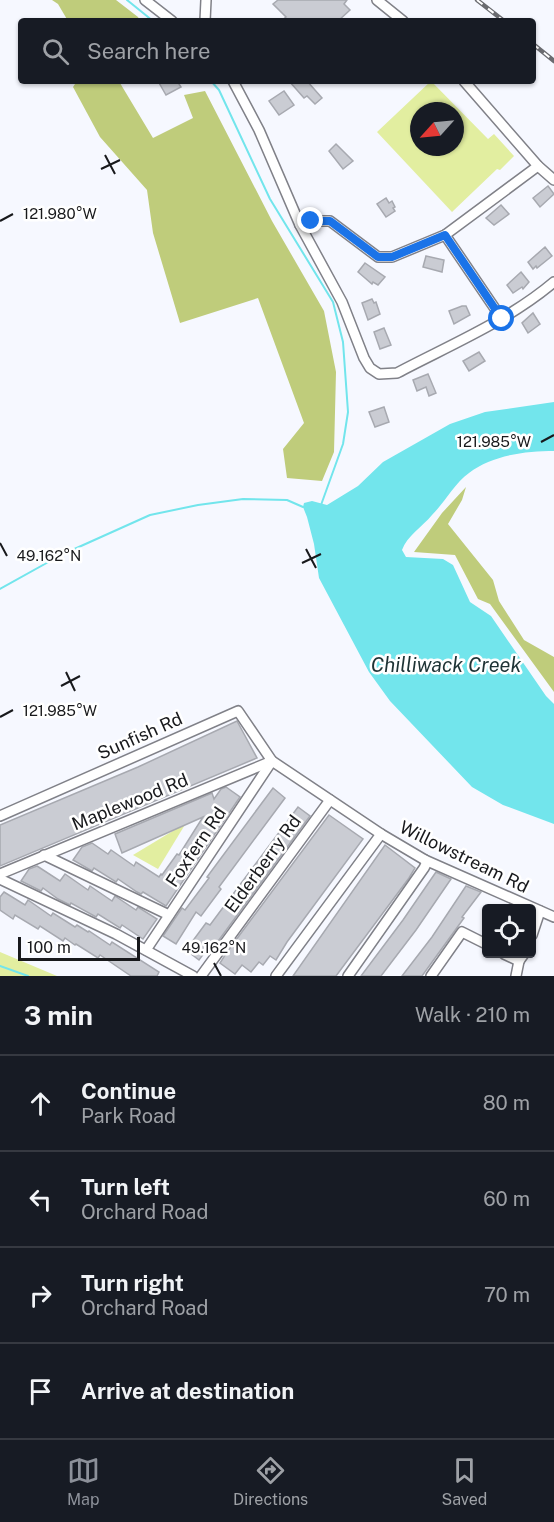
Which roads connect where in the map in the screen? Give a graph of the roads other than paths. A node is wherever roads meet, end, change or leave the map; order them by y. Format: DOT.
graph roads {
  1 [pos="145,0"];
  2 [pos="206,0"];
  3 [pos="377,0"];
  4 [pos="168,18"];
  5 [pos="204,18"];
  6 [pos="399,18"];
  7 [pos="235,84"];
  8 [pos="467,84"];
  9 [pos="538,166"];
  10 [pos="554,180"];
  11 [pos="300,225"];
  12 [pos="445,235"];
  13 [pos="554,282"];
  14 [pos="502,319"];
  15 [pos="272,761"];
  16 [pos="330,800"];
  17 [pos="0,816"];
  18 [pos="381,834"];
  19 [pos="44,855"];
  20 [pos="425,860"];
  21 [pos="0,874"];
  22 [pos="0,879"];
  23 [pos="540,911"];
  24 [pos="169,915"];
  25 [pos="554,917"];
  26 [pos="536,922"];
  27 [pos="482,942"];
  28 [pos="146,950"];
  29 [pos="522,958"];
  30 [pos="193,976"];
  31 [pos="201,976"];
  32 [pos="275,976"];
  33 [pos="348,976"];
  34 [pos="430,976"];
  35 [pos="516,976"];
  1 -- 4 [label="street"];
  2 -- 5 [label="street"];
  3 -- 6 [label="street"];
  7 -- 11 [label="street"];
  8 -- 9 [label="street"];
  9 -- 10 [label="street"];
  9 -- 12 [label="street"];
  11 -- 12 [label="street"];
  11 -- 14 [label="street"];
  12 -- 14 [label="street"];
  13 -- 14 [label="street"];
  15 -- 16 [label="street, Willowstream Rd"];
  15 -- 17 [label="street, Sunfish Rd"];
  15 -- 19 [label="street, Maplewood Rd"];
  15 -- 24 [label="street, Foxfern Rd"];
  16 -- 18 [label="street, Willowstream Rd"];
  16 -- 31 [label="street, Elderberry Rd"];
  18 -- 20 [label="street, Willowstream Rd"];
  18 -- 32 [label="street"];
  19 -- 21 [label="street, Maplewood Rd"];
  19 -- 24 [label="street"];
  20 -- 23 [label="street, Willowstream Rd"];
  20 -- 33 [label="street"];
  22 -- 28 [label="street"];
  23 -- 25 [label="street, Willowstream Rd"];
  23 -- 26 [label="street"];
  24 -- 28 [label="street, Foxfern Rd"];
  27 -- 34 [label="street"];
  28 -- 30 [label="street"];
  29 -- 35 [label="street"];
}
